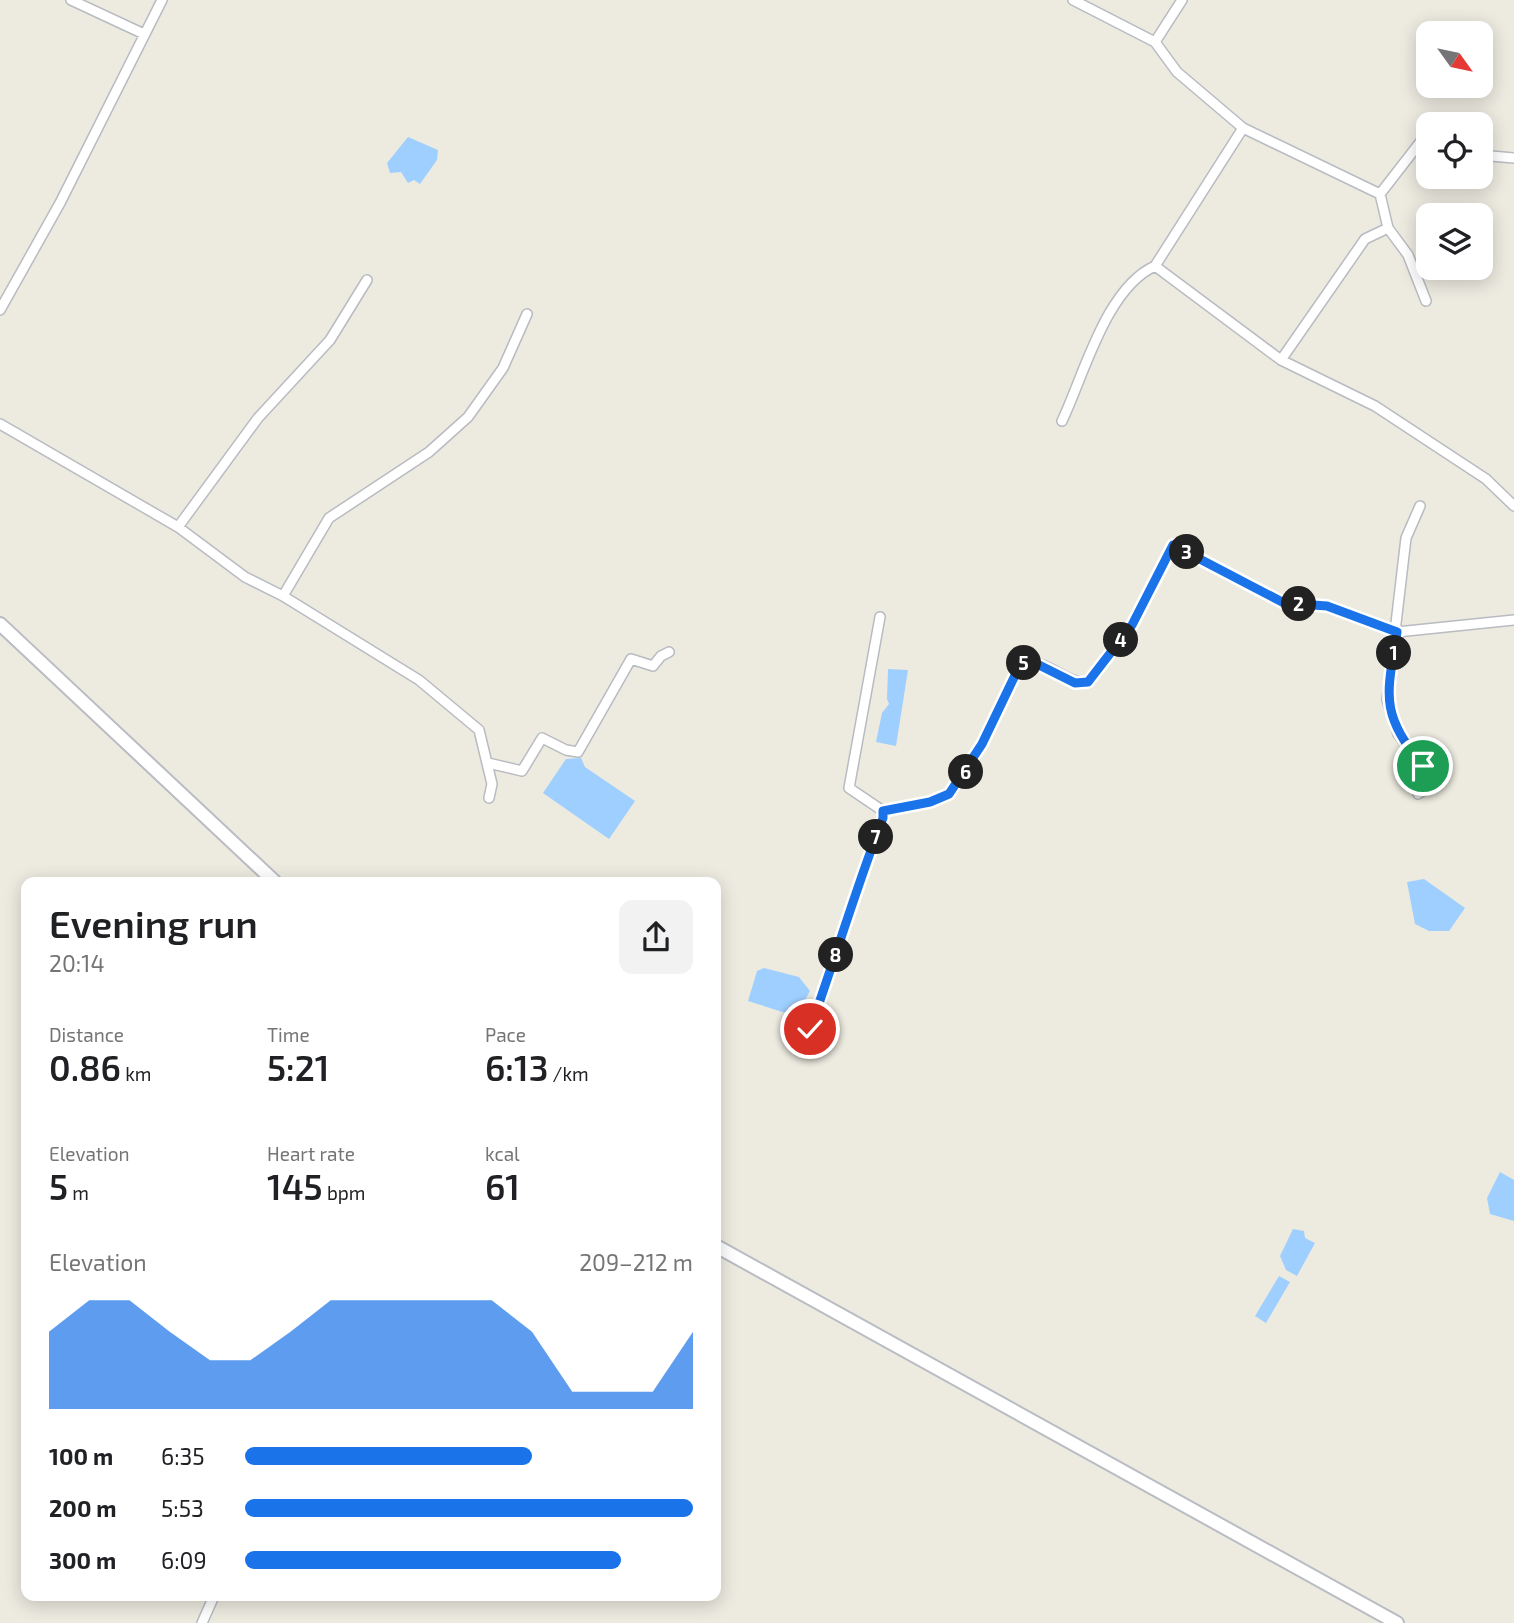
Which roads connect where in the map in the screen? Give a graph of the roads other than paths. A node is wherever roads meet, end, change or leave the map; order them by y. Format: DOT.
graph roads {
  1 [pos="71,0"];
  2 [pos="162,0"];
  3 [pos="1073,0"];
  4 [pos="1182,0"];
  5 [pos="144,34"];
  6 [pos="1154,42"];
  7 [pos="1243,128"];
  8 [pos="1416,148"];
  9 [pos="1493,156"];
  10 [pos="1514,158"];
  11 [pos="1380,194"];
  12 [pos="1388,228"];
  13 [pos="1155,266"];
  14 [pos="367,280"];
  15 [pos="1426,302"];
  16 [pos="0,310"];
  17 [pos="527,314"];
  18 [pos="1281,360"];
  19 [pos="1062,421"];
  20 [pos="0,424"];
  21 [pos="1420,506"];
  22 [pos="1514,506"];
  23 [pos="178,527"];
  24 [pos="283,596"];
  25 [pos="880,617"];
  26 [pos="1514,620"];
  27 [pos="0,624"];
  28 [pos="1397,632"];
  29 [pos="669,652"];
  30 [pos="488,763"];
  31 [pos="1418,794"];
  32 [pos="489,798"];
  33 [pos="883,811"];
  34 [pos="270,877"];
  35 [pos="810,1029"];
  36 [pos="721,1249"];
  37 [pos="212,1601"];
  38 [pos="202,1623"];
  39 [pos="1397,1623"];
  1 -- 5 [label="street"];
  2 -- 5 [label="street"];
  3 -- 6 [label="street"];
  4 -- 6 [label="street"];
  5 -- 16 [label="street"];
  6 -- 7 [label="street"];
  7 -- 11 [label="street"];
  7 -- 13 [label="street"];
  8 -- 11 [label="street"];
  9 -- 10 [label="street"];
  11 -- 12 [label="street"];
  12 -- 15 [label="street"];
  12 -- 18 [label="street"];
  13 -- 18 [label="street"];
  13 -- 19 [label="street"];
  14 -- 23 [label="street"];
  17 -- 24 [label="street"];
  18 -- 22 [label="street"];
  20 -- 23 [label="street"];
  21 -- 28 [label="street"];
  23 -- 24 [label="street"];
  24 -- 30 [label="street"];
  25 -- 33 [label="street"];
  26 -- 28 [label="street"];
  27 -- 34 [label="main road"];
  28 -- 31 [label="street"];
  28 -- 33 [label="street"];
  29 -- 30 [label="street"];
  30 -- 32 [label="street"];
  33 -- 35 [label="street"];
  36 -- 39 [label="main road"];
  37 -- 38 [label="street"];
}
